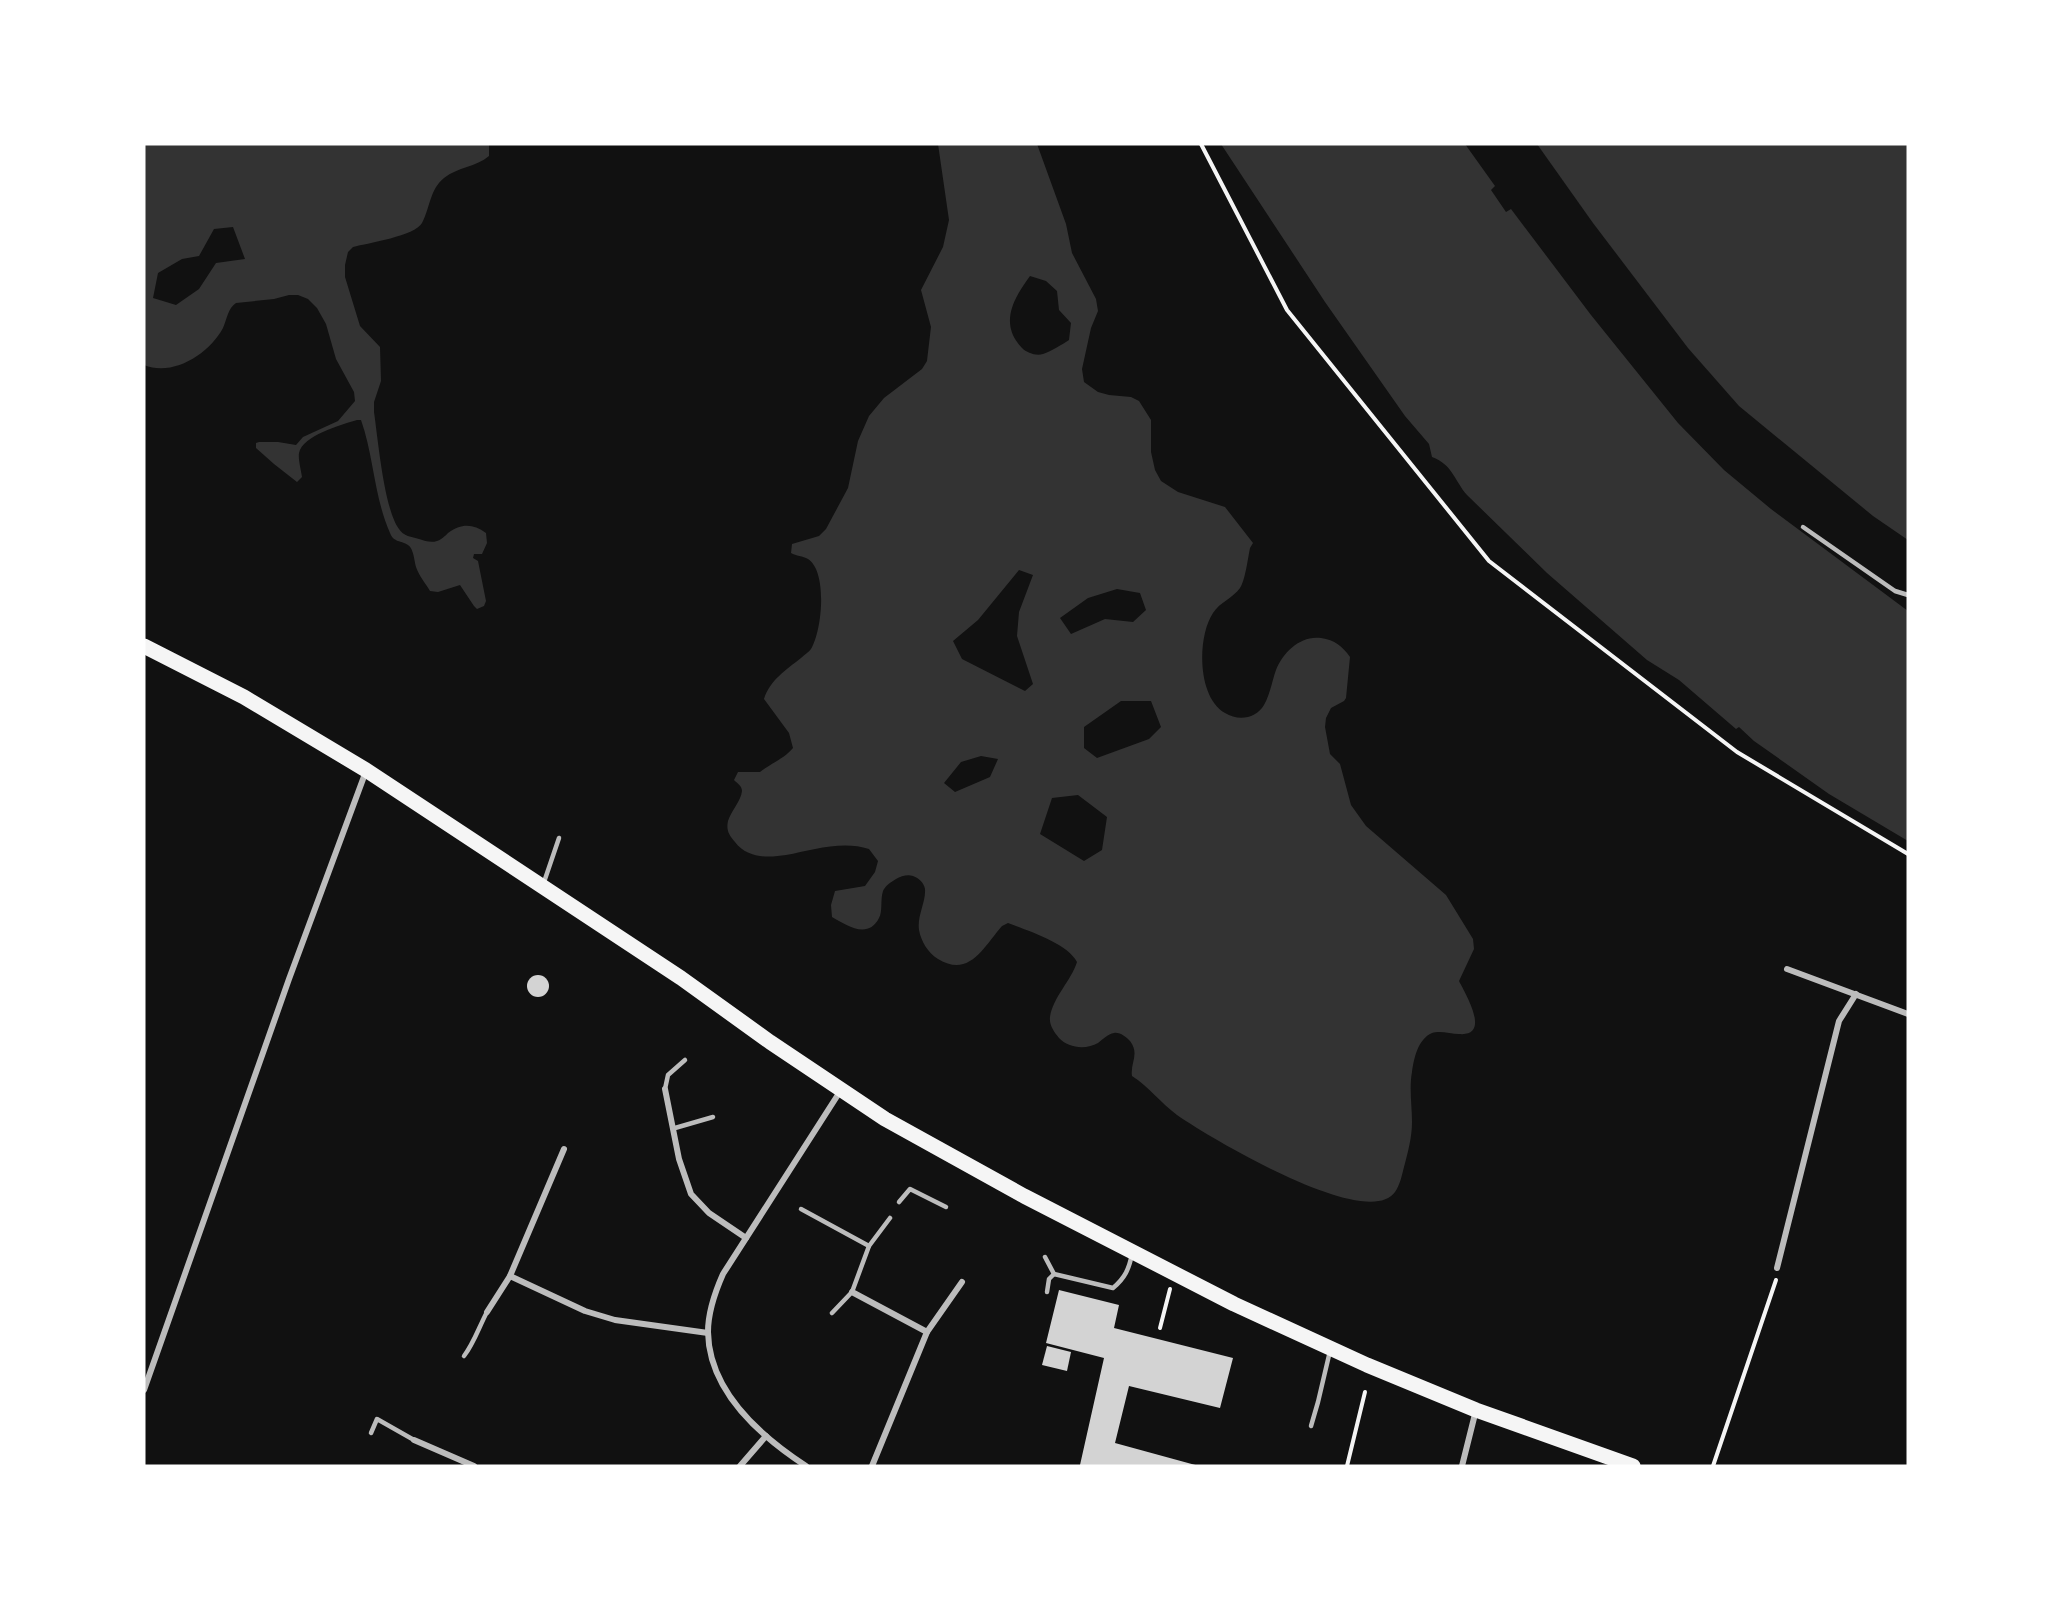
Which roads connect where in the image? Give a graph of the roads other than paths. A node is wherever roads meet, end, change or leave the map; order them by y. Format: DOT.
graph roads {
  1 [pos="1803,527"];
  2 [pos="1908,595"];
  3 [pos="144,646"];
  4 [pos="366,770"];
  5 [pos="559,838"];
  6 [pos="542,887"];
  7 [pos="1787,969"];
  8 [pos="1856,994"];
  9 [pos="1908,1014"];
  10 [pos="685,1060"];
  11 [pos="665,1089"];
  12 [pos="841,1089"];
  13 [pos="713,1118"];
  14 [pos="675,1128"];
  15 [pos="564,1149"];
  16 [pos="899,1202"];
  17 [pos="946,1207"];
  18 [pos="801,1209"];
  19 [pos="890,1218"];
  20 [pos="746,1238"];
  21 [pos="868,1246"];
  22 [pos="1132,1252"];
  23 [pos="1045,1257"];
  24 [pos="1777,1268"];
  25 [pos="1054,1274"];
  26 [pos="510,1276"];
  27 [pos="962,1282"];
  28 [pos="852,1292"];
  29 [pos="1047,1292"];
  30 [pos="487,1312"];
  31 [pos="832,1312"];
  32 [pos="927,1332"];
  33 [pos="708,1333"];
  34 [pos="1330,1348"];
  35 [pos="464,1356"];
  36 [pos="144,1390"];
  37 [pos="1476,1410"];
  38 [pos="1311,1426"];
  39 [pos="371,1433"];
  40 [pos="766,1436"];
  41 [pos="414,1440"];
  42 [pos="474,1466"];
  43 [pos="740,1466"];
  44 [pos="806,1466"];
  45 [pos="872,1466"];
  46 [pos="1462,1466"];
  47 [pos="1633,1466"];
  1 -- 2 [label="lane"];
  3 -- 4 [label="main road"];
  4 -- 6 [label="main road"];
  4 -- 36 [label="street"];
  5 -- 6 [label="lane"];
  6 -- 12 [label="main road"];
  7 -- 8 [label="street"];
  8 -- 9 [label="street"];
  8 -- 24 [label="street"];
  10 -- 11 [label="lane"];
  11 -- 14 [label="street"];
  12 -- 20 [label="street"];
  12 -- 22 [label="main road"];
  13 -- 14 [label="lane"];
  14 -- 20 [label="street"];
  15 -- 26 [label="street"];
  16 -- 17 [label="lane"];
  18 -- 21 [label="lane"];
  19 -- 21 [label="lane"];
  20 -- 33 [label="street"];
  21 -- 28 [label="lane"];
  22 -- 25 [label="lane"];
  22 -- 34 [label="main road"];
  23 -- 25 [label="lane"];
  25 -- 29 [label="lane"];
  26 -- 30 [label="street"];
  26 -- 33 [label="street"];
  27 -- 32 [label="street"];
  28 -- 31 [label="lane"];
  28 -- 32 [label="street"];
  30 -- 35 [label="lane"];
  32 -- 45 [label="street"];
  33 -- 40 [label="street"];
  34 -- 37 [label="main road"];
  34 -- 38 [label="lane"];
  37 -- 46 [label="street"];
  37 -- 47 [label="main road"];
  39 -- 41 [label="lane"];
  40 -- 43 [label="street"];
  40 -- 44 [label="street"];
  41 -- 42 [label="street"];
}
